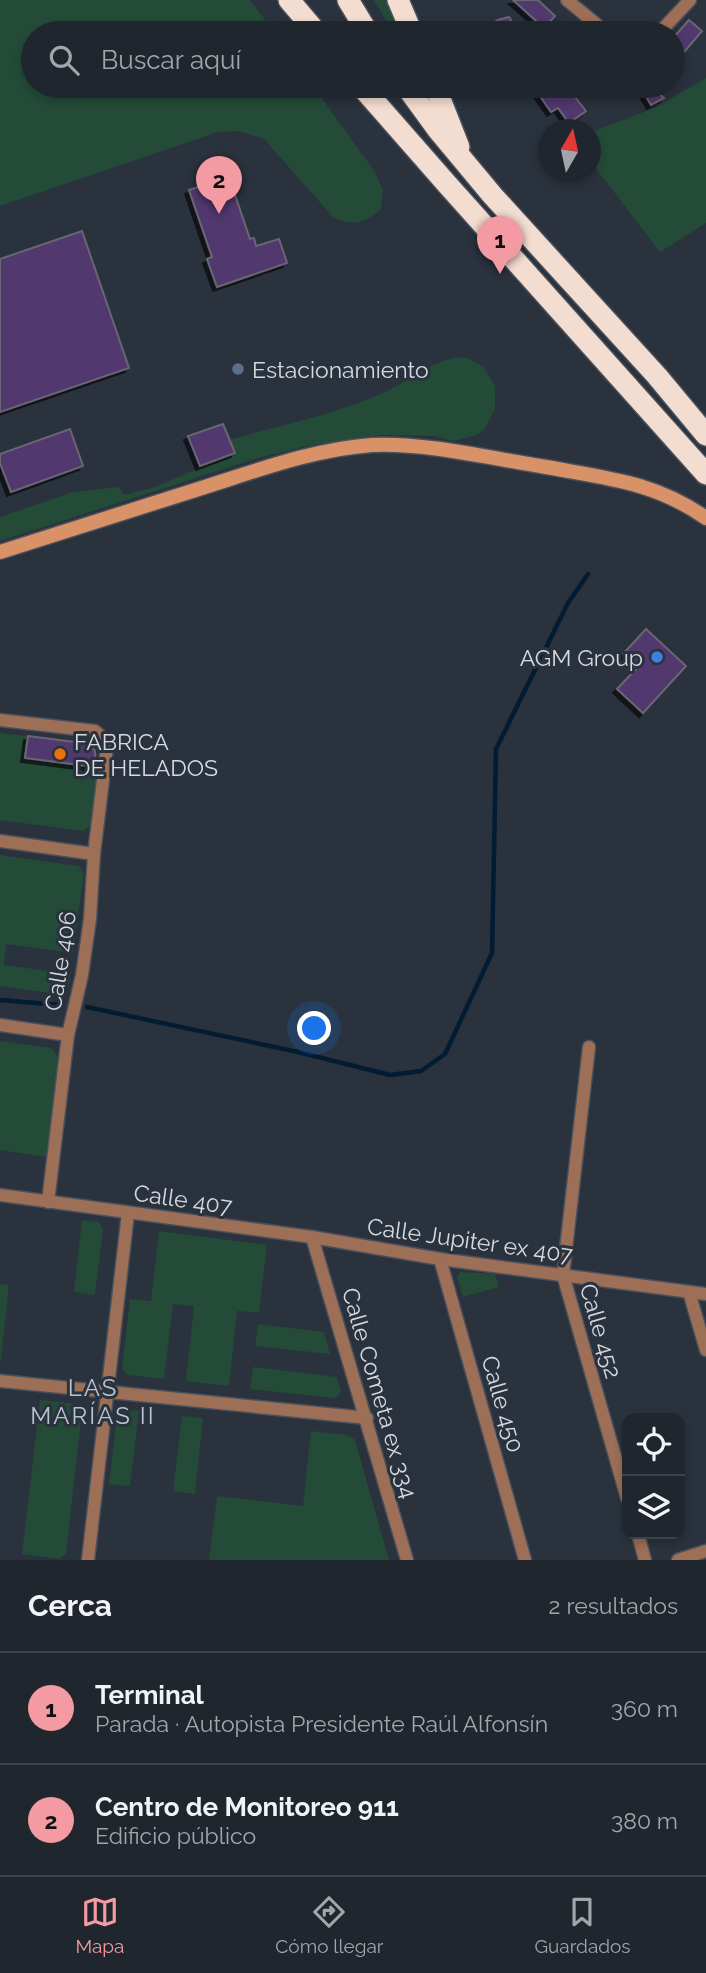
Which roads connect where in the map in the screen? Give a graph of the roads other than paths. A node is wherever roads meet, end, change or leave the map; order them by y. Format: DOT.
graph roads {
  1 [pos="289,0"];
  2 [pos="348,0"];
  3 [pos="398,0"];
  4 [pos="567,0"];
  5 [pos="690,0"];
  6 [pos="307,21"];
  7 [pos="361,21"];
  8 [pos="407,21"];
  9 [pos="592,21"];
  10 [pos="670,21"];
  11 [pos="372,98"];
  12 [pos="415,98"];
  13 [pos="440,98"];
  14 [pos="465,162"];
  15 [pos="706,435"];
  16 [pos="706,474"];
  17 [pos="706,518"];
  18 [pos="0,552"];
  19 [pos="0,720"];
  20 [pos="0,841"];
  21 [pos="94,854"];
  22 [pos="0,1025"];
  23 [pos="68,1035"];
  24 [pos="589,1047"];
  25 [pos="0,1195"];
  26 [pos="48,1202"];
  27 [pos="128,1213"];
  28 [pos="312,1237"];
  29 [pos="440,1259"];
  30 [pos="563,1275"];
  31 [pos="689,1292"];
  32 [pos="706,1294"];
  33 [pos="706,1350"];
  34 [pos="0,1381"];
  35 [pos="108,1392"];
  36 [pos="367,1418"];
  37 [pos="622,1480"];
  38 [pos="639,1539"];
  39 [pos="706,1551"];
  40 [pos="88,1560"];
  41 [pos="407,1560"];
  42 [pos="525,1560"];
  43 [pos="645,1560"];
  44 [pos="678,1560"];
  1 -- 6 [label="highway"];
  2 -- 7 [label="highway"];
  3 -- 8 [label="highway"];
  4 -- 9 [label="street"];
  5 -- 10 [label="street"];
  11 -- 16 [label="highway"];
  12 -- 14 [label="highway"];
  13 -- 14 [label="highway"];
  14 -- 15 [label="highway"];
  17 -- 18 [label="street"];
  19 -- 21 [label="street, Calle 406"];
  20 -- 21 [label="street"];
  21 -- 23 [label="street, Calle 406"];
  22 -- 23 [label="street"];
  23 -- 26 [label="street, Calle 406"];
  24 -- 30 [label="street, Calle 452"];
  25 -- 26 [label="street"];
  26 -- 27 [label="street, Calle 407"];
  27 -- 28 [label="street, Calle 407"];
  27 -- 35 [label="street"];
  28 -- 29 [label="street, Calle Jupiter ex 407"];
  28 -- 36 [label="street, Calle Cometa ex 334"];
  29 -- 30 [label="street, Calle Jupiter ex 407"];
  29 -- 42 [label="street, Calle 450"];
  30 -- 31 [label="street, Calle Jupiter ex 407"];
  30 -- 37 [label="street, Calle 452"];
  31 -- 32 [label="street, Calle Jupiter ex 407"];
  31 -- 33 [label="street"];
  34 -- 35 [label="street"];
  35 -- 36 [label="street"];
  35 -- 40 [label="street"];
  36 -- 41 [label="street, Calle Cometa ex 334"];
  38 -- 43 [label="street"];
  39 -- 44 [label="street"];
}
